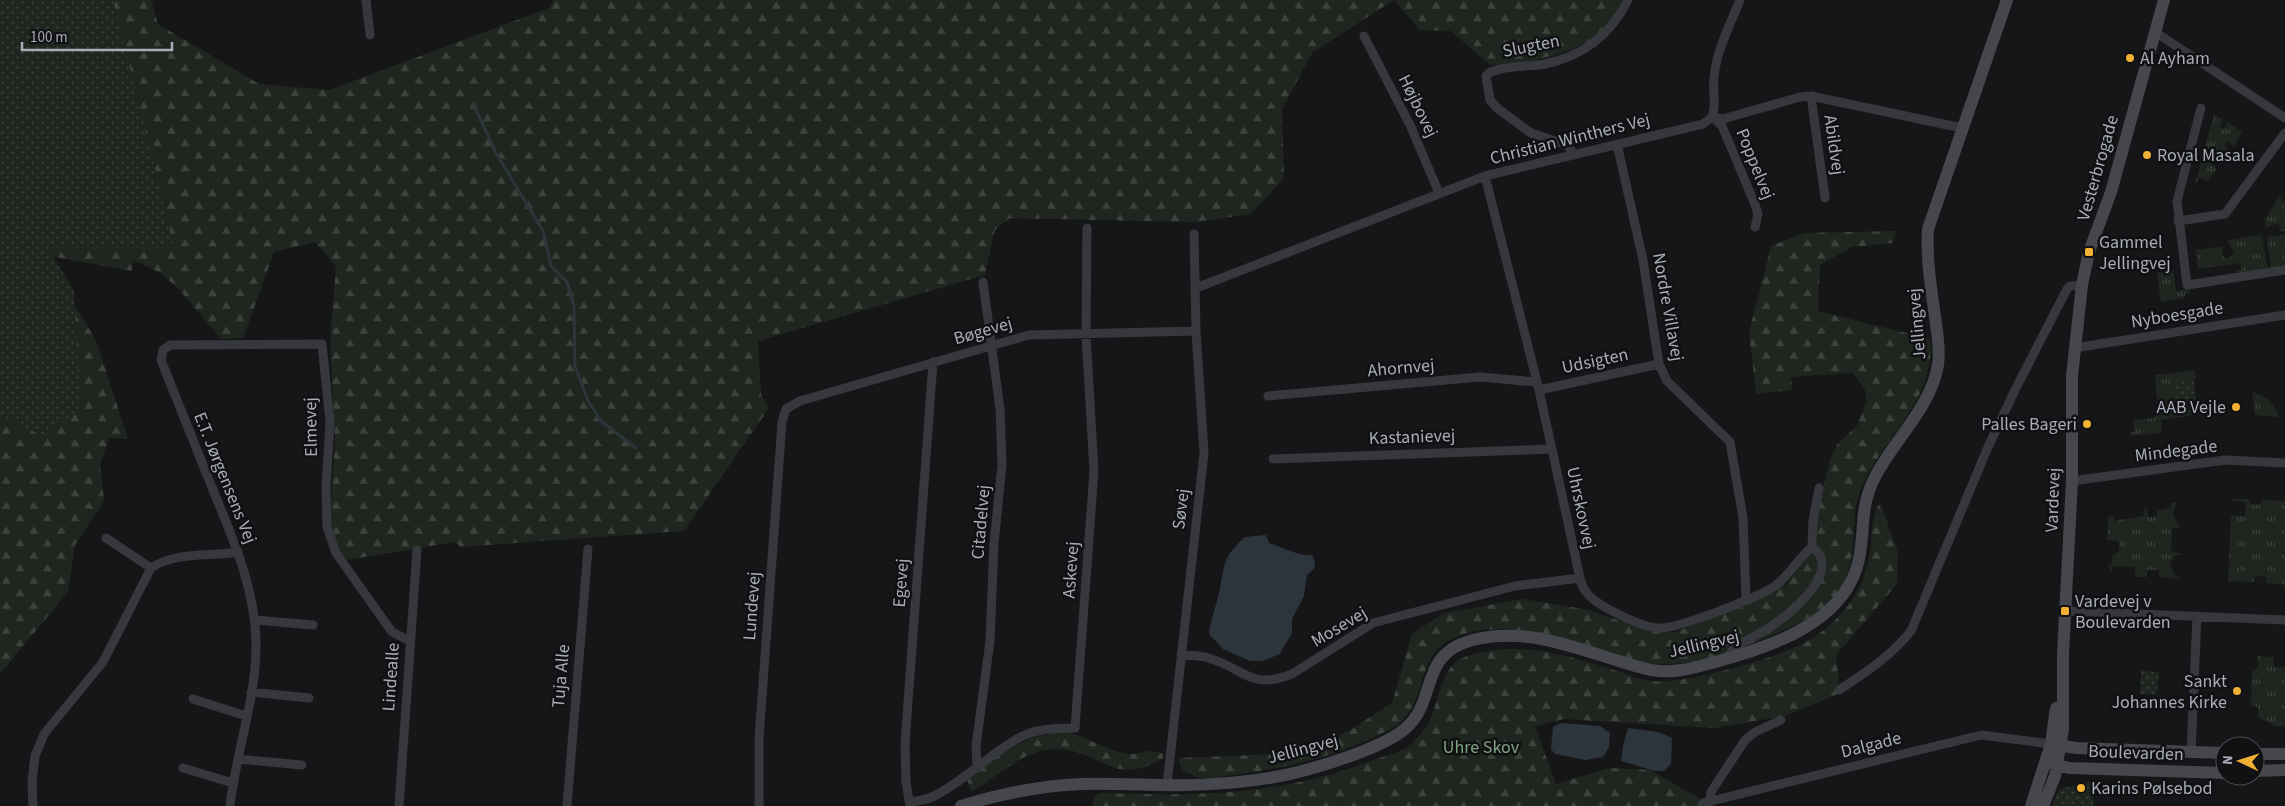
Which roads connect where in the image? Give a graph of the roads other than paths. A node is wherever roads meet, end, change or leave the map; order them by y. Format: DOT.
graph roads {
  1 [pos="366,0"];
  2 [pos="1628,0"];
  3 [pos="1740,0"];
  4 [pos="2007,0"];
  5 [pos="2164,0"];
  6 [pos="2155,32"];
  7 [pos="370,35"];
  8 [pos="1364,36"];
  9 [pos="1811,96"];
  10 [pos="2201,108"];
  11 [pos="1712,117"];
  12 [pos="2285,118"];
  13 [pos="1962,128"];
  14 [pos="2285,133"];
  15 [pos="1617,144"];
  16 [pos="1575,155"];
  17 [pos="1485,176"];
  18 [pos="1439,193"];
  19 [pos="1825,198"];
  20 [pos="2178,221"];
  21 [pos="1087,228"];
  22 [pos="1755,228"];
  23 [pos="1194,234"];
  24 [pos="2285,270"];
  25 [pos="983,282"];
  26 [pos="2082,285"];
  27 [pos="1196,288"];
  28 [pos="2285,314"];
  29 [pos="1196,331"];
  30 [pos="1086,335"];
  31 [pos="990,346"];
  32 [pos="2074,348"];
  33 [pos="163,350"];
  34 [pos="933,362"];
  35 [pos="1659,364"];
  36 [pos="1537,386"];
  37 [pos="1268,396"];
  38 [pos="786,409"];
  39 [pos="1552,449"];
  40 [pos="1273,459"];
  41 [pos="2285,463"];
  42 [pos="2072,481"];
  43 [pos="1819,488"];
  44 [pos="106,538"];
  45 [pos="1812,546"];
  46 [pos="588,549"];
  47 [pos="417,550"];
  48 [pos="238,552"];
  49 [pos="151,568"];
  50 [pos="1580,578"];
  51 [pos="1746,599"];
  52 [pos="2065,611"];
  53 [pos="2198,616"];
  54 [pos="255,620"];
  55 [pos="2285,620"];
  56 [pos="313,626"];
  57 [pos="410,641"];
  58 [pos="1181,655"];
  59 [pos="1724,659"];
  60 [pos="1839,690"];
  61 [pos="251,692"];
  62 [pos="309,698"];
  63 [pos="193,699"];
  64 [pos="246,716"];
  65 [pos="1781,720"];
  66 [pos="2056,746"];
  67 [pos="2191,753"];
  68 [pos="2215,754"];
  69 [pos="2265,754"];
  70 [pos="2285,754"];
  71 [pos="238,759"];
  72 [pos="2051,764"];
  73 [pos="302,765"];
  74 [pos="976,765"];
  75 [pos="183,768"];
  76 [pos="2285,770"];
  77 [pos="2265,771"];
  78 [pos="2215,773"];
  79 [pos="233,783"];
  80 [pos="1167,785"];
  81 [pos="910,804"];
  82 [pos="1706,804"];
  83 [pos="33,806"];
  84 [pos="230,806"];
  85 [pos="399,806"];
  86 [pos="567,806"];
  87 [pos="759,806"];
  88 [pos="960,806"];
  89 [pos="2031,806"];
  90 [pos="2043,806"];
  1 -- 7 [label="street"];
  2 -- 16 [label="street, Slugten"];
  3 -- 11 [label="street"];
  4 -- 13 [label="main road, Jellingvej"];
  5 -- 6 [label="main road, Vesterbrogade"];
  6 -- 12 [label="street"];
  6 -- 26 [label="main road, Vesterbrogade"];
  8 -- 18 [label="street, Højbovej"];
  9 -- 11 [label="street, Christian Winthers Vej"];
  9 -- 13 [label="street, Christian Winthers Vej"];
  9 -- 19 [label="street, Abildvej"];
  10 -- 20 [label="street"];
  11 -- 15 [label="street, Christian Winthers Vej"];
  11 -- 22 [label="street, Poppelvej"];
  13 -- 59 [label="main road, Jellingvej"];
  14 -- 20 [label="street"];
  15 -- 16 [label="street, Christian Winthers Vej"];
  15 -- 35 [label="street, Nordre Villavej"];
  16 -- 17 [label="street, Christian Winthers Vej"];
  17 -- 18 [label="street, Christian Winthers Vej"];
  17 -- 36 [label="street, Uhrskovvej"];
  18 -- 27 [label="street, Christian Winthers Vej"];
  20 -- 24 [label="street"];
  21 -- 30 [label="street, Askevej"];
  23 -- 27 [label="street, Søvej"];
  25 -- 31 [label="street, Citadelvej"];
  26 -- 32 [label="main road, Vesterbrogade"];
  26 -- 60 [label="street"];
  27 -- 29 [label="street, Søvej"];
  28 -- 32 [label="street, Nyboesgade"];
  29 -- 30 [label="street, Bøgevej"];
  29 -- 58 [label="street, Søvej"];
  30 -- 31 [label="street, Bøgevej"];
  30 -- 74 [label="street, Askevej"];
  31 -- 34 [label="street, Bøgevej"];
  31 -- 74 [label="street, Citadelvej"];
  32 -- 42 [label="main road, Vardevej"];
  33 -- 48 [label="street, E.T. Jørgensens Vej"];
  33 -- 57 [label="street, Elmevej"];
  34 -- 38 [label="street, Bøgevej"];
  34 -- 81 [label="street, Egevej"];
  35 -- 36 [label="street, Udsigten"];
  35 -- 51 [label="street, Nordre Villavej"];
  36 -- 37 [label="street, Ahornvej"];
  36 -- 39 [label="street, Uhrskovvej"];
  38 -- 87 [label="street, Lundevej"];
  39 -- 40 [label="street, Kastanievej"];
  39 -- 50 [label="street, Uhrskovvej"];
  41 -- 42 [label="street, Mindegade"];
  42 -- 52 [label="main road, Vardevej"];
  43 -- 45 [label="street"];
  44 -- 49 [label="street"];
  45 -- 51 [label="street, Uhrskovvej"];
  45 -- 59 [label="street"];
  46 -- 86 [label="street, Tuja Alle"];
  47 -- 57 [label="street, Lindealle"];
  48 -- 49 [label="street"];
  48 -- 54 [label="street, E.T. Jørgensens Vej"];
  49 -- 83 [label="street"];
  50 -- 51 [label="street, Uhrskovvej"];
  50 -- 58 [label="street, Mosevej"];
  52 -- 53 [label="street"];
  52 -- 66 [label="main road, Vardevej"];
  53 -- 55 [label="street"];
  53 -- 67 [label="street"];
  54 -- 56 [label="street"];
  54 -- 61 [label="street, E.T. Jørgensens Vej"];
  57 -- 85 [label="street, Lindealle"];
  58 -- 80 [label="street, Søvej"];
  59 -- 80 [label="main road, Jellingvej"];
  61 -- 62 [label="street"];
  61 -- 64 [label="street, E.T. Jørgensens Vej"];
  63 -- 64 [label="street"];
  64 -- 71 [label="street, E.T. Jørgensens Vej"];
  65 -- 82 [label="street"];
  66 -- 67 [label="main road, Boulevarden"];
  66 -- 72 [label="main road, Vardevej"];
  66 -- 82 [label="street, Dalgade"];
  67 -- 68 [label="main road, Boulevarden"];
  69 -- 70 [label="main road"];
  71 -- 73 [label="street"];
  71 -- 79 [label="street, E.T. Jørgensens Vej"];
  72 -- 78 [label="main road, Boulevarden"];
  72 -- 89 [label="main road, Vardevej"];
  72 -- 90 [label="main road, Vardevej"];
  74 -- 81 [label="street, Askevej"];
  75 -- 79 [label="street"];
  76 -- 77 [label="main road"];
  79 -- 84 [label="street, E.T. Jørgensens Vej"];
  80 -- 88 [label="main road, Jellingvej"];
}
